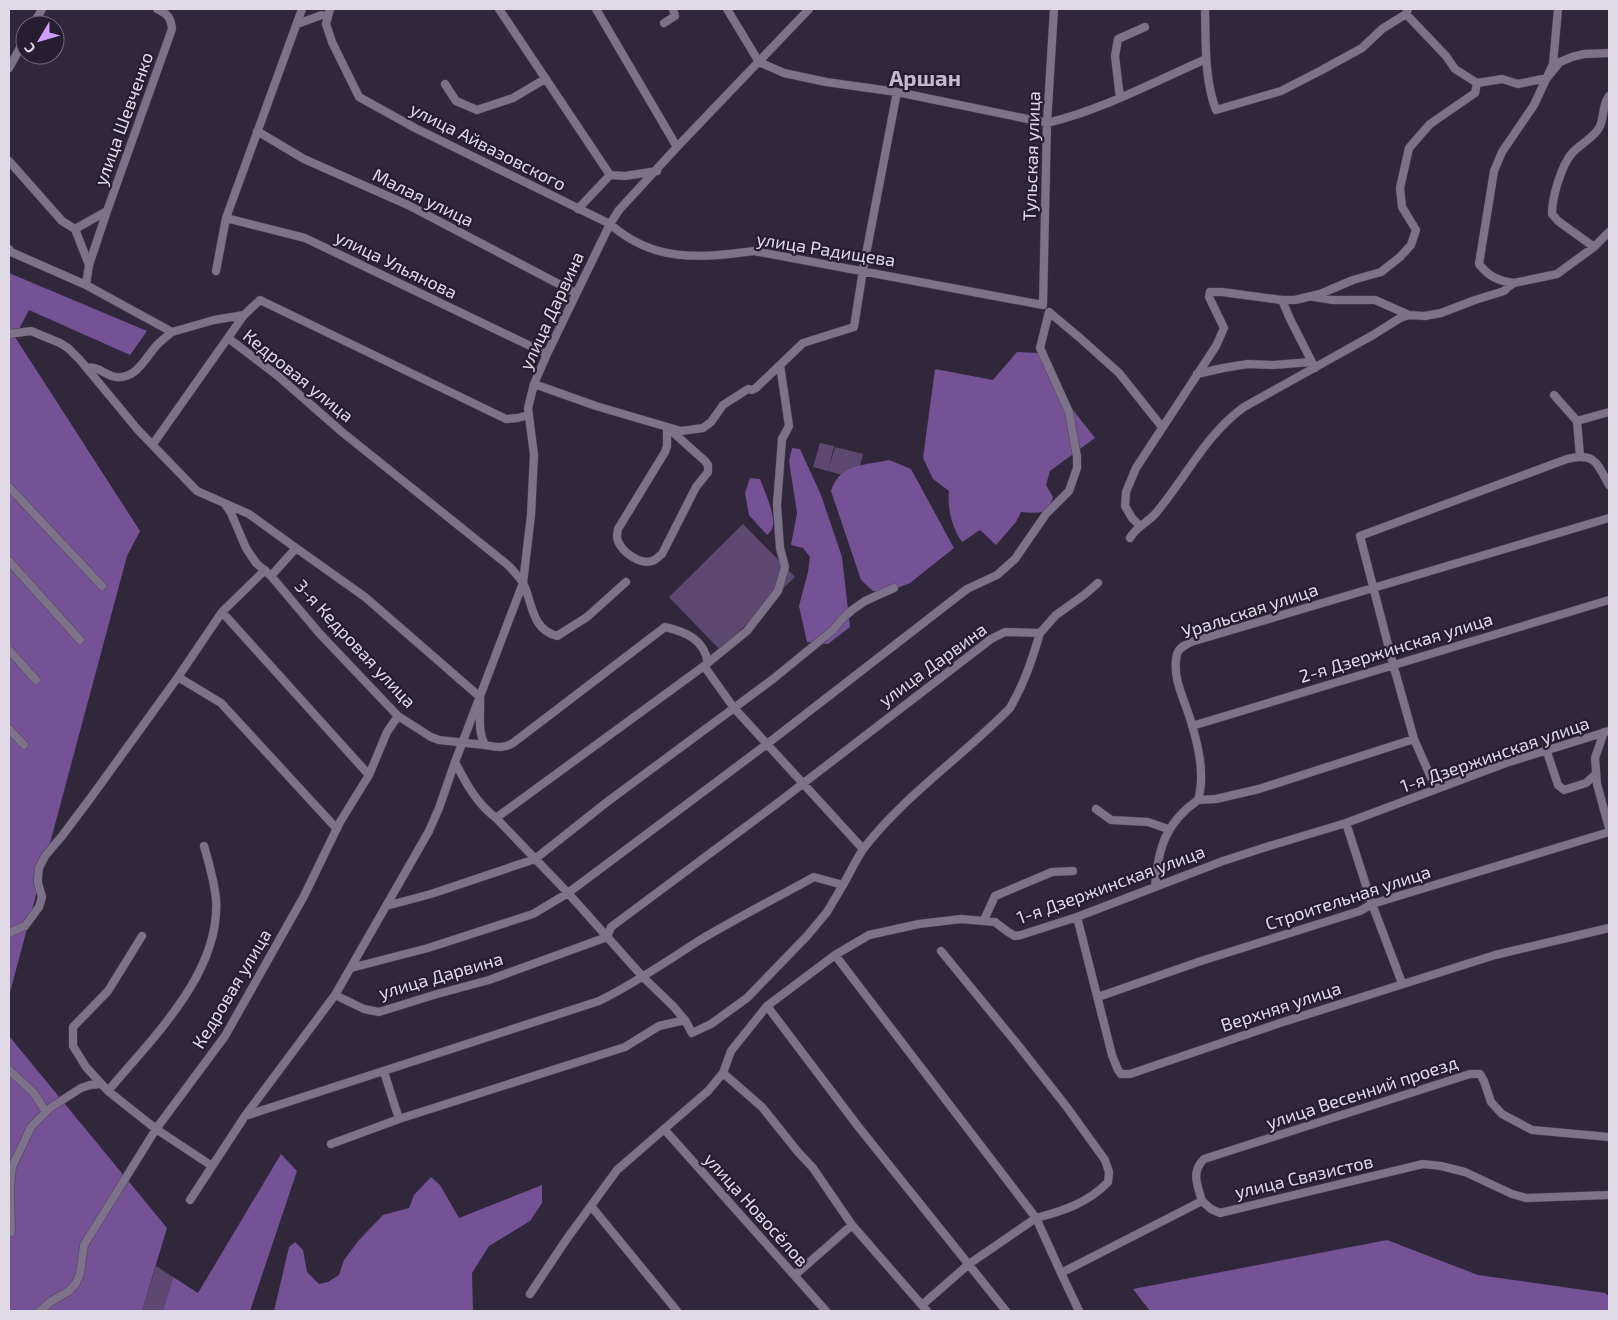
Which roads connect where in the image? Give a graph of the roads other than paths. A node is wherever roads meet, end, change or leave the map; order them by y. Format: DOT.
graph roads {
  1 [pos="157,9"];
  2 [pos="302,9"];
  3 [pos="330,9"];
  4 [pos="499,9"];
  5 [pos="596,9"];
  6 [pos="673,9"];
  7 [pos="727,9"];
  8 [pos="809,9"];
  9 [pos="1054,9"];
  10 [pos="1206,9"];
  11 [pos="1558,9"];
  12 [pos="1407,11"];
  13 [pos="320,12"];
  14 [pos="664,23"];
  15 [pos="297,24"];
  16 [pos="326,24"];
  17 [pos="1146,28"];
  18 [pos="1609,53"];
  19 [pos="1206,59"];
  20 [pos="759,62"];
  21 [pos="1547,78"];
  22 [pos="545,80"];
  23 [pos="1477,83"];
  24 [pos="445,84"];
  25 [pos="897,92"];
  26 [pos="1609,96"];
  27 [pos="1120,98"];
  28 [pos="1047,123"];
  29 [pos="257,131"];
  30 [pos="677,147"];
  31 [pos="9,161"];
  32 [pos="657,171"];
  33 [pos="610,175"];
  34 [pos="578,209"];
  35 [pos="107,211"];
  36 [pos="226,218"];
  37 [pos="610,224"];
  38 [pos="76,229"];
  39 [pos="1609,232"];
  40 [pos="1594,246"];
  41 [pos="9,249"];
  42 [pos="88,265"];
  43 [pos="863,270"];
  44 [pos="216,271"];
  45 [pos="1514,283"];
  46 [pos="86,285"];
  47 [pos="576,293"];
  48 [pos="1312,296"];
  49 [pos="1282,300"];
  50 [pos="1043,305"];
  51 [pos="1409,315"];
  52 [pos="244,316"];
  53 [pos="172,332"];
  54 [pos="9,334"];
  55 [pos="228,338"];
  56 [pos="546,354"];
  57 [pos="780,365"];
  58 [pos="1313,365"];
  59 [pos="86,368"];
  60 [pos="1197,374"];
  61 [pos="534,384"];
  62 [pos="1554,395"];
  63 [pos="1609,412"];
  64 [pos="528,415"];
  65 [pos="1577,421"];
  66 [pos="667,427"];
  67 [pos="1162,427"];
  68 [pos="153,444"];
  69 [pos="1580,456"];
  70 [pos="1609,486"];
  71 [pos="9,487"];
  72 [pos="225,504"];
  73 [pos="1609,518"];
  74 [pos="1140,526"];
  75 [pos="1130,538"];
  76 [pos="296,548"];
  77 [pos="9,561"];
  78 [pos="268,573"];
  79 [pos="626,582"];
  80 [pos="523,583"];
  81 [pos="1098,583"];
  82 [pos="102,586"];
  83 [pos="894,588"];
  84 [pos="1374,589"];
  85 [pos="1609,600"];
  86 [pos="222,612"];
  87 [pos="1040,633"];
  88 [pos="80,640"];
  89 [pos="9,650"];
  90 [pos="1393,664"];
  91 [pos="706,665"];
  92 [pos="178,677"];
  93 [pos="36,680"];
  94 [pos="480,697"];
  95 [pos="734,708"];
  96 [pos="398,716"];
  97 [pos="1192,726"];
  98 [pos="9,729"];
  99 [pos="1606,732"];
  100 [pos="1414,739"];
  101 [pos="462,744"];
  102 [pos="767,744"];
  103 [pos="485,745"];
  104 [pos="24,746"];
  105 [pos="1546,749"];
  106 [pos="455,762"];
  107 [pos="1596,774"];
  108 [pos="369,775"];
  109 [pos="802,783"];
  110 [pos="1436,789"];
  111 [pos="1198,800"];
  112 [pos="1096,809"];
  113 [pos="496,818"];
  114 [pos="1346,824"];
  115 [pos="1609,828"];
  116 [pos="337,829"];
  117 [pos="1168,829"];
  118 [pos="1609,832"];
  119 [pos="204,846"];
  120 [pos="863,849"];
  121 [pos="535,859"];
  122 [pos="1073,871"];
  123 [pos="843,884"];
  124 [pos="1155,887"];
  125 [pos="568,893"];
  126 [pos="1372,904"];
  127 [pos="386,906"];
  128 [pos="1076,917"];
  129 [pos="984,920"];
  130 [pos="1609,928"];
  131 [pos="9,932"];
  132 [pos="142,936"];
  133 [pos="607,938"];
  134 [pos="941,951"];
  135 [pos="834,955"];
  136 [pos="351,968"];
  137 [pos="642,976"];
  138 [pos="1402,983"];
  139 [pos="335,995"];
  140 [pos="1098,996"];
  141 [pos="767,1006"];
  142 [pos="685,1020"];
  143 [pos="9,1070"];
  144 [pos="384,1072"];
  145 [pos="723,1073"];
  146 [pos="101,1084"];
  147 [pos="108,1091"];
  148 [pos="46,1112"];
  149 [pos="245,1116"];
  150 [pos="399,1119"];
  151 [pos="156,1129"];
  152 [pos="664,1129"];
  153 [pos="1609,1137"];
  154 [pos="331,1144"];
  155 [pos="212,1166"];
  156 [pos="1609,1195"];
  157 [pos="190,1200"];
  158 [pos="1202,1201"];
  159 [pos="591,1206"];
  160 [pos="1036,1218"];
  161 [pos="852,1225"];
  162 [pos="12,1232"];
  163 [pos="969,1264"];
  164 [pos="1062,1273"];
  165 [pos="795,1275"];
  166 [pos="530,1294"];
  167 [pos="925,1308"];
  168 [pos="41,1310"];
  169 [pos="677,1311"];
  170 [pos="826,1311"];
  171 [pos="1006,1311"];
  172 [pos="1079,1311"];
  1 -- 35 [label="street, улица Шевченко"];
  2 -- 15 [label="street"];
  3 -- 16 [label="street"];
  4 -- 22 [label="street"];
  5 -- 30 [label="street"];
  6 -- 14 [label="street"];
  7 -- 20 [label="street"];
  8 -- 20 [label="street, улица Дарвина"];
  9 -- 28 [label="street, Тульская улица"];
  10 -- 19 [label="street"];
  11 -- 21 [label="street"];
  12 -- 19 [label="street"];
  12 -- 23 [label="street"];
  13 -- 15 [label="street"];
  13 -- 16 [label="street"];
  15 -- 29 [label="street"];
  16 -- 34 [label="street, улица Айвазовского"];
  17 -- 27 [label="street"];
  18 -- 21 [label="street"];
  19 -- 27 [label="street"];
  20 -- 25 [label="street"];
  20 -- 30 [label="street, улица Дарвина"];
  21 -- 23 [label="street"];
  21 -- 45 [label="street"];
  22 -- 24 [label="street"];
  22 -- 33 [label="street"];
  23 -- 48 [label="street"];
  25 -- 28 [label="street"];
  25 -- 43 [label="street"];
  26 -- 40 [label="street"];
  27 -- 28 [label="street"];
  28 -- 50 [label="street, Тульская улица"];
  29 -- 36 [label="street"];
  29 -- 47 [label="street, Малая улица"];
  30 -- 32 [label="street, улица Дарвина"];
  31 -- 38 [label="street"];
  32 -- 33 [label="street"];
  32 -- 37 [label="street, улица Дарвина"];
  33 -- 34 [label="street"];
  34 -- 37 [label="street, улица Айвазовского"];
  35 -- 38 [label="street, улица Шевченко"];
  35 -- 42 [label="street"];
  36 -- 44 [label="street"];
  36 -- 56 [label="street, улица Ульянова"];
  37 -- 43 [label="street, улица Радищева"];
  37 -- 47 [label="street, улица Дарвина"];
  38 -- 42 [label="street"];
  39 -- 40 [label="street"];
  40 -- 45 [label="street"];
  41 -- 46 [label="street"];
  42 -- 46 [label="street"];
  43 -- 50 [label="street, улица Радищева"];
  43 -- 57 [label="street"];
  45 -- 51 [label="street"];
  46 -- 53 [label="street"];
  47 -- 56 [label="street, улица Дарвина"];
  48 -- 49 [label="street"];
  48 -- 51 [label="street"];
  49 -- 58 [label="street"];
  49 -- 60 [label="street"];
  51 -- 58 [label="street"];
  52 -- 53 [label="street"];
  52 -- 55 [label="street, Кедровая улица"];
  52 -- 64 [label="street, Кедровая улица"];
  53 -- 59 [label="street"];
  54 -- 59 [label="street"];
  55 -- 68 [label="street"];
  55 -- 80 [label="street, Кедровая улица"];
  56 -- 61 [label="street, улица Дарвина"];
  57 -- 66 [label="street"];
  57 -- 91 [label="street"];
  58 -- 60 [label="street"];
  58 -- 74 [label="street"];
  59 -- 68 [label="street"];
  60 -- 67 [label="street"];
  61 -- 64 [label="street, улица Дарвина"];
  61 -- 66 [label="street"];
  62 -- 65 [label="street"];
  63 -- 65 [label="street"];
  64 -- 80 [label="street, улица Дарвина"];
  65 -- 69 [label="street"];
  66 -- 66 [label="street"];
  67 -- 74 [label="street"];
  67 -- 102 [label="street, улица Дарвина"];
  68 -- 72 [label="street"];
  69 -- 70 [label="street"];
  69 -- 84 [label="street"];
  71 -- 82 [label="street"];
  72 -- 76 [label="street"];
  72 -- 78 [label="street, 3-я Кедровая улица"];
  73 -- 84 [label="street, Уральская улица"];
  74 -- 75 [label="street"];
  76 -- 78 [label="street"];
  76 -- 94 [label="street"];
  77 -- 88 [label="street"];
  78 -- 86 [label="street"];
  78 -- 96 [label="street, 3-я Кедровая улица"];
  79 -- 80 [label="street"];
  80 -- 94 [label="street, улица Дарвина"];
  81 -- 87 [label="street"];
  83 -- 95 [label="street"];
  84 -- 90 [label="street"];
  84 -- 97 [label="street, Уральская улица"];
  85 -- 90 [label="street, 2-я Дзержинская улица"];
  86 -- 92 [label="street"];
  86 -- 108 [label="street"];
  87 -- 109 [label="street, улица Дарвина"];
  87 -- 120 [label="street"];
  89 -- 93 [label="street"];
  90 -- 97 [label="street, 2-я Дзержинская улица"];
  90 -- 100 [label="street"];
  91 -- 95 [label="street"];
  91 -- 103 [label="street"];
  91 -- 113 [label="street"];
  92 -- 116 [label="street"];
  92 -- 131 [label="street"];
  94 -- 101 [label="street, улица Дарвина"];
  94 -- 103 [label="street, улица Дарвина"];
  95 -- 102 [label="street"];
  95 -- 121 [label="street"];
  96 -- 101 [label="street, 3-я Кедровая улица"];
  96 -- 108 [label="street, Кедровая улица"];
  97 -- 111 [label="street, Уральская улица"];
  98 -- 104 [label="street"];
  99 -- 105 [label="street, 1-я Дзержинская улица"];
  99 -- 107 [label="street"];
  100 -- 110 [label="street"];
  100 -- 111 [label="street"];
  101 -- 103 [label="street, 3-я Кедровая улица"];
  101 -- 106 [label="street"];
  102 -- 109 [label="street"];
  102 -- 125 [label="street, улица Дарвина"];
  105 -- 107 [label="street"];
  105 -- 110 [label="street, 1-я Дзержинская улица"];
  106 -- 113 [label="street"];
  106 -- 127 [label="street"];
  107 -- 115 [label="street"];
  108 -- 116 [label="street, Кедровая улица"];
  109 -- 120 [label="street"];
  109 -- 133 [label="street, улица Дарвина"];
  110 -- 114 [label="street, 1-я Дзержинская улица"];
  111 -- 117 [label="street"];
  112 -- 117 [label="street"];
  113 -- 121 [label="street"];
  114 -- 124 [label="street, 1-я Дзержинская улица"];
  114 -- 126 [label="street"];
  116 -- 151 [label="street, Кедровая улица"];
  117 -- 124 [label="street"];
  118 -- 126 [label="street, Строительная улица"];
  119 -- 147 [label="street"];
  120 -- 123 [label="street"];
  121 -- 125 [label="street"];
  121 -- 127 [label="street"];
  122 -- 129 [label="street"];
  123 -- 137 [label="street"];
  123 -- 142 [label="street"];
  124 -- 128 [label="street, 1-я Дзержинская улица"];
  125 -- 133 [label="street"];
  125 -- 136 [label="street, улица Дарвина"];
  126 -- 138 [label="street"];
  126 -- 140 [label="street, Строительная улица"];
  127 -- 136 [label="street"];
  128 -- 129 [label="street, 1-я Дзержинская улица"];
  128 -- 140 [label="street, Верхняя улица"];
  129 -- 135 [label="street, 1-я Дзержинская улица"];
  130 -- 138 [label="street, Верхняя улица"];
  132 -- 146 [label="street"];
  133 -- 137 [label="street"];
  133 -- 139 [label="street, улица Дарвина"];
  134 -- 160 [label="street"];
  135 -- 141 [label="street, 1-я Дзержинская улица"];
  135 -- 160 [label="street"];
  136 -- 139 [label="street"];
  137 -- 142 [label="street"];
  137 -- 144 [label="street"];
  138 -- 140 [label="street, Верхняя улица"];
  139 -- 149 [label="street"];
  141 -- 145 [label="street, 1-я Дзержинская улица"];
  141 -- 163 [label="street"];
  142 -- 150 [label="street"];
  143 -- 148 [label="street"];
  144 -- 149 [label="street"];
  144 -- 150 [label="street"];
  145 -- 152 [label="street, 1-я Дзержинская улица"];
  145 -- 161 [label="street"];
  146 -- 147 [label="street"];
  146 -- 148 [label="street"];
  147 -- 151 [label="street"];
  148 -- 162 [label="street"];
  149 -- 155 [label="street"];
  150 -- 154 [label="street"];
  151 -- 155 [label="street"];
  151 -- 168 [label="street, Кедровая улица"];
  152 -- 159 [label="street, 1-я Дзержинская улица"];
  152 -- 165 [label="street, улица Новосёлов"];
  153 -- 158 [label="street, улица Весенний проезд"];
  155 -- 157 [label="street"];
  156 -- 158 [label="street, улица Связистов"];
  158 -- 164 [label="street"];
  159 -- 166 [label="street, 1-я Дзержинская улица"];
  159 -- 169 [label="street"];
  160 -- 163 [label="street"];
  160 -- 164 [label="street"];
  161 -- 165 [label="street"];
  161 -- 167 [label="street"];
  163 -- 167 [label="street"];
  163 -- 171 [label="street"];
  164 -- 172 [label="street"];
  165 -- 170 [label="street, улица Новосёлов"];
}
